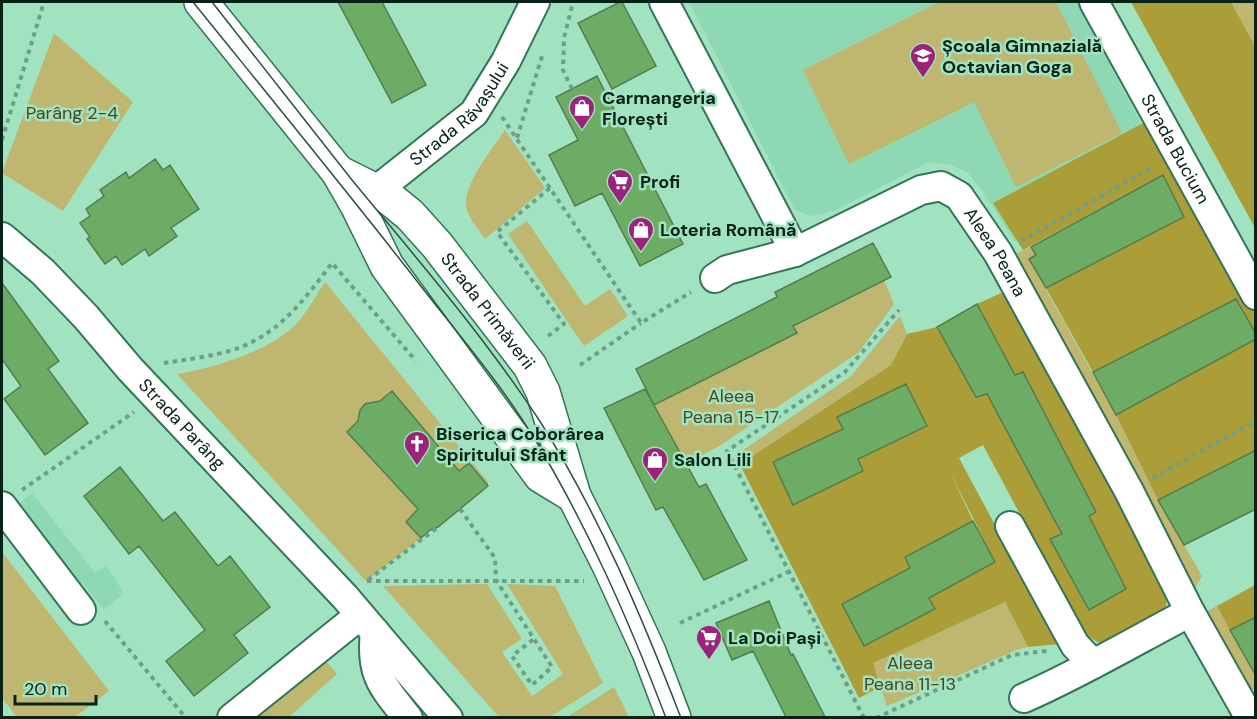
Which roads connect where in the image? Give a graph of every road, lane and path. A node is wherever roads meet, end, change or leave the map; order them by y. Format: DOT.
graph roads {
  1 [pos="44,2"];
  2 [pos="201,2"];
  3 [pos="535,2"];
  4 [pos="573,2"];
  5 [pos="664,2"];
  6 [pos="1094,2"];
  7 [pos="545,47"];
  8 [pos="572,89"];
  9 [pos="503,119"];
  10 [pos="517,138"];
  11 [pos="2,140"];
  12 [pos="1178,154"];
  13 [pos="550,188"];
  14 [pos="366,198"];
  15 [pos="2,237"];
  16 [pos="795,252"];
  17 [pos="998,253"];
  18 [pos="715,278"];
  19 [pos="1256,295"];
  20 [pos="899,310"];
  21 [pos="641,323"];
  22 [pos="548,336"];
  23 [pos="580,365"];
  24 [pos="421,366"];
  25 [pos="130,369"];
  26 [pos="156,397"];
  27 [pos="1256,421"];
  28 [pos="1129,491"];
  29 [pos="574,496"];
  30 [pos="11,498"];
  31 [pos="460,509"];
  32 [pos="1010,526"];
  33 [pos="438,527"];
  34 [pos="788,572"];
  35 [pos="496,580"];
  36 [pos="616,581"];
  37 [pos="362,606"];
  38 [pos="81,610"];
  39 [pos="1190,612"];
  40 [pos="680,623"];
  41 [pos="534,639"];
  42 [pos="1084,654"];
  43 [pos="1024,698"];
  44 [pos="186,717"];
  45 [pos="232,717"];
  46 [pos="408,717"];
  47 [pos="448,717"];
  48 [pos="674,717"];
  49 [pos="864,717"];
  50 [pos="876,717"];
  51 [pos="1250,717"];
  1 -- 11 [label="path"];
  2 -- 14 [label="main road, Strada Primăverii"];
  3 -- 14 [label="street, Strada Răvașului"];
  4 -- 8 [label="path"];
  5 -- 16 [label="street"];
  6 -- 12 [label="street, Strada Bucium"];
  7 -- 10 [label="path"];
  9 -- 10 [label="path"];
  10 -- 13 [label="path"];
  12 -- 17 [label="path"];
  12 -- 19 [label="street, Strada Bucium"];
  13 -- 21 [label="path"];
  13 -- 22 [label="path"];
  14 -- 29 [label="main road"];
  14 -- 29 [label="main road, Strada Primăverii"];
  15 -- 25 [label="street, Strada Parâng"];
  16 -- 17 [label="street, Aleea Peana"];
  16 -- 18 [label="street, Aleea Peana"];
  17 -- 28 [label="street, Aleea Peana"];
  18 -- 21 [label="path"];
  20 -- 34 [label="path"];
  21 -- 23 [label="path"];
  24 -- 25 [label="path"];
  25 -- 26 [label="street, Strada Parâng"];
  26 -- 30 [label="path"];
  26 -- 37 [label="street, Strada Parâng"];
  27 -- 28 [label="path"];
  28 -- 39 [label="street, Aleea Peana"];
  29 -- 36 [label="main road, Strada Primăverii"];
  30 -- 38 [label="street"];
  31 -- 35 [label="path"];
  32 -- 42 [label="street"];
  33 -- 37 [label="path"];
  34 -- 40 [label="path"];
  34 -- 49 [label="path"];
  35 -- 36 [label="path"];
  35 -- 37 [label="path"];
  35 -- 41 [label="path"];
  36 -- 48 [label="main road, Strada Primăverii"];
  37 -- 45 [label="street"];
  37 -- 46 [label="street"];
  37 -- 47 [label="street, Strada Parâng"];
  38 -- 44 [label="path"];
  39 -- 42 [label="street"];
  39 -- 51 [label="street, Aleea Peana"];
  41 -- 41 [label="path"];
  42 -- 43 [label="street"];
  42 -- 50 [label="path"];
}
